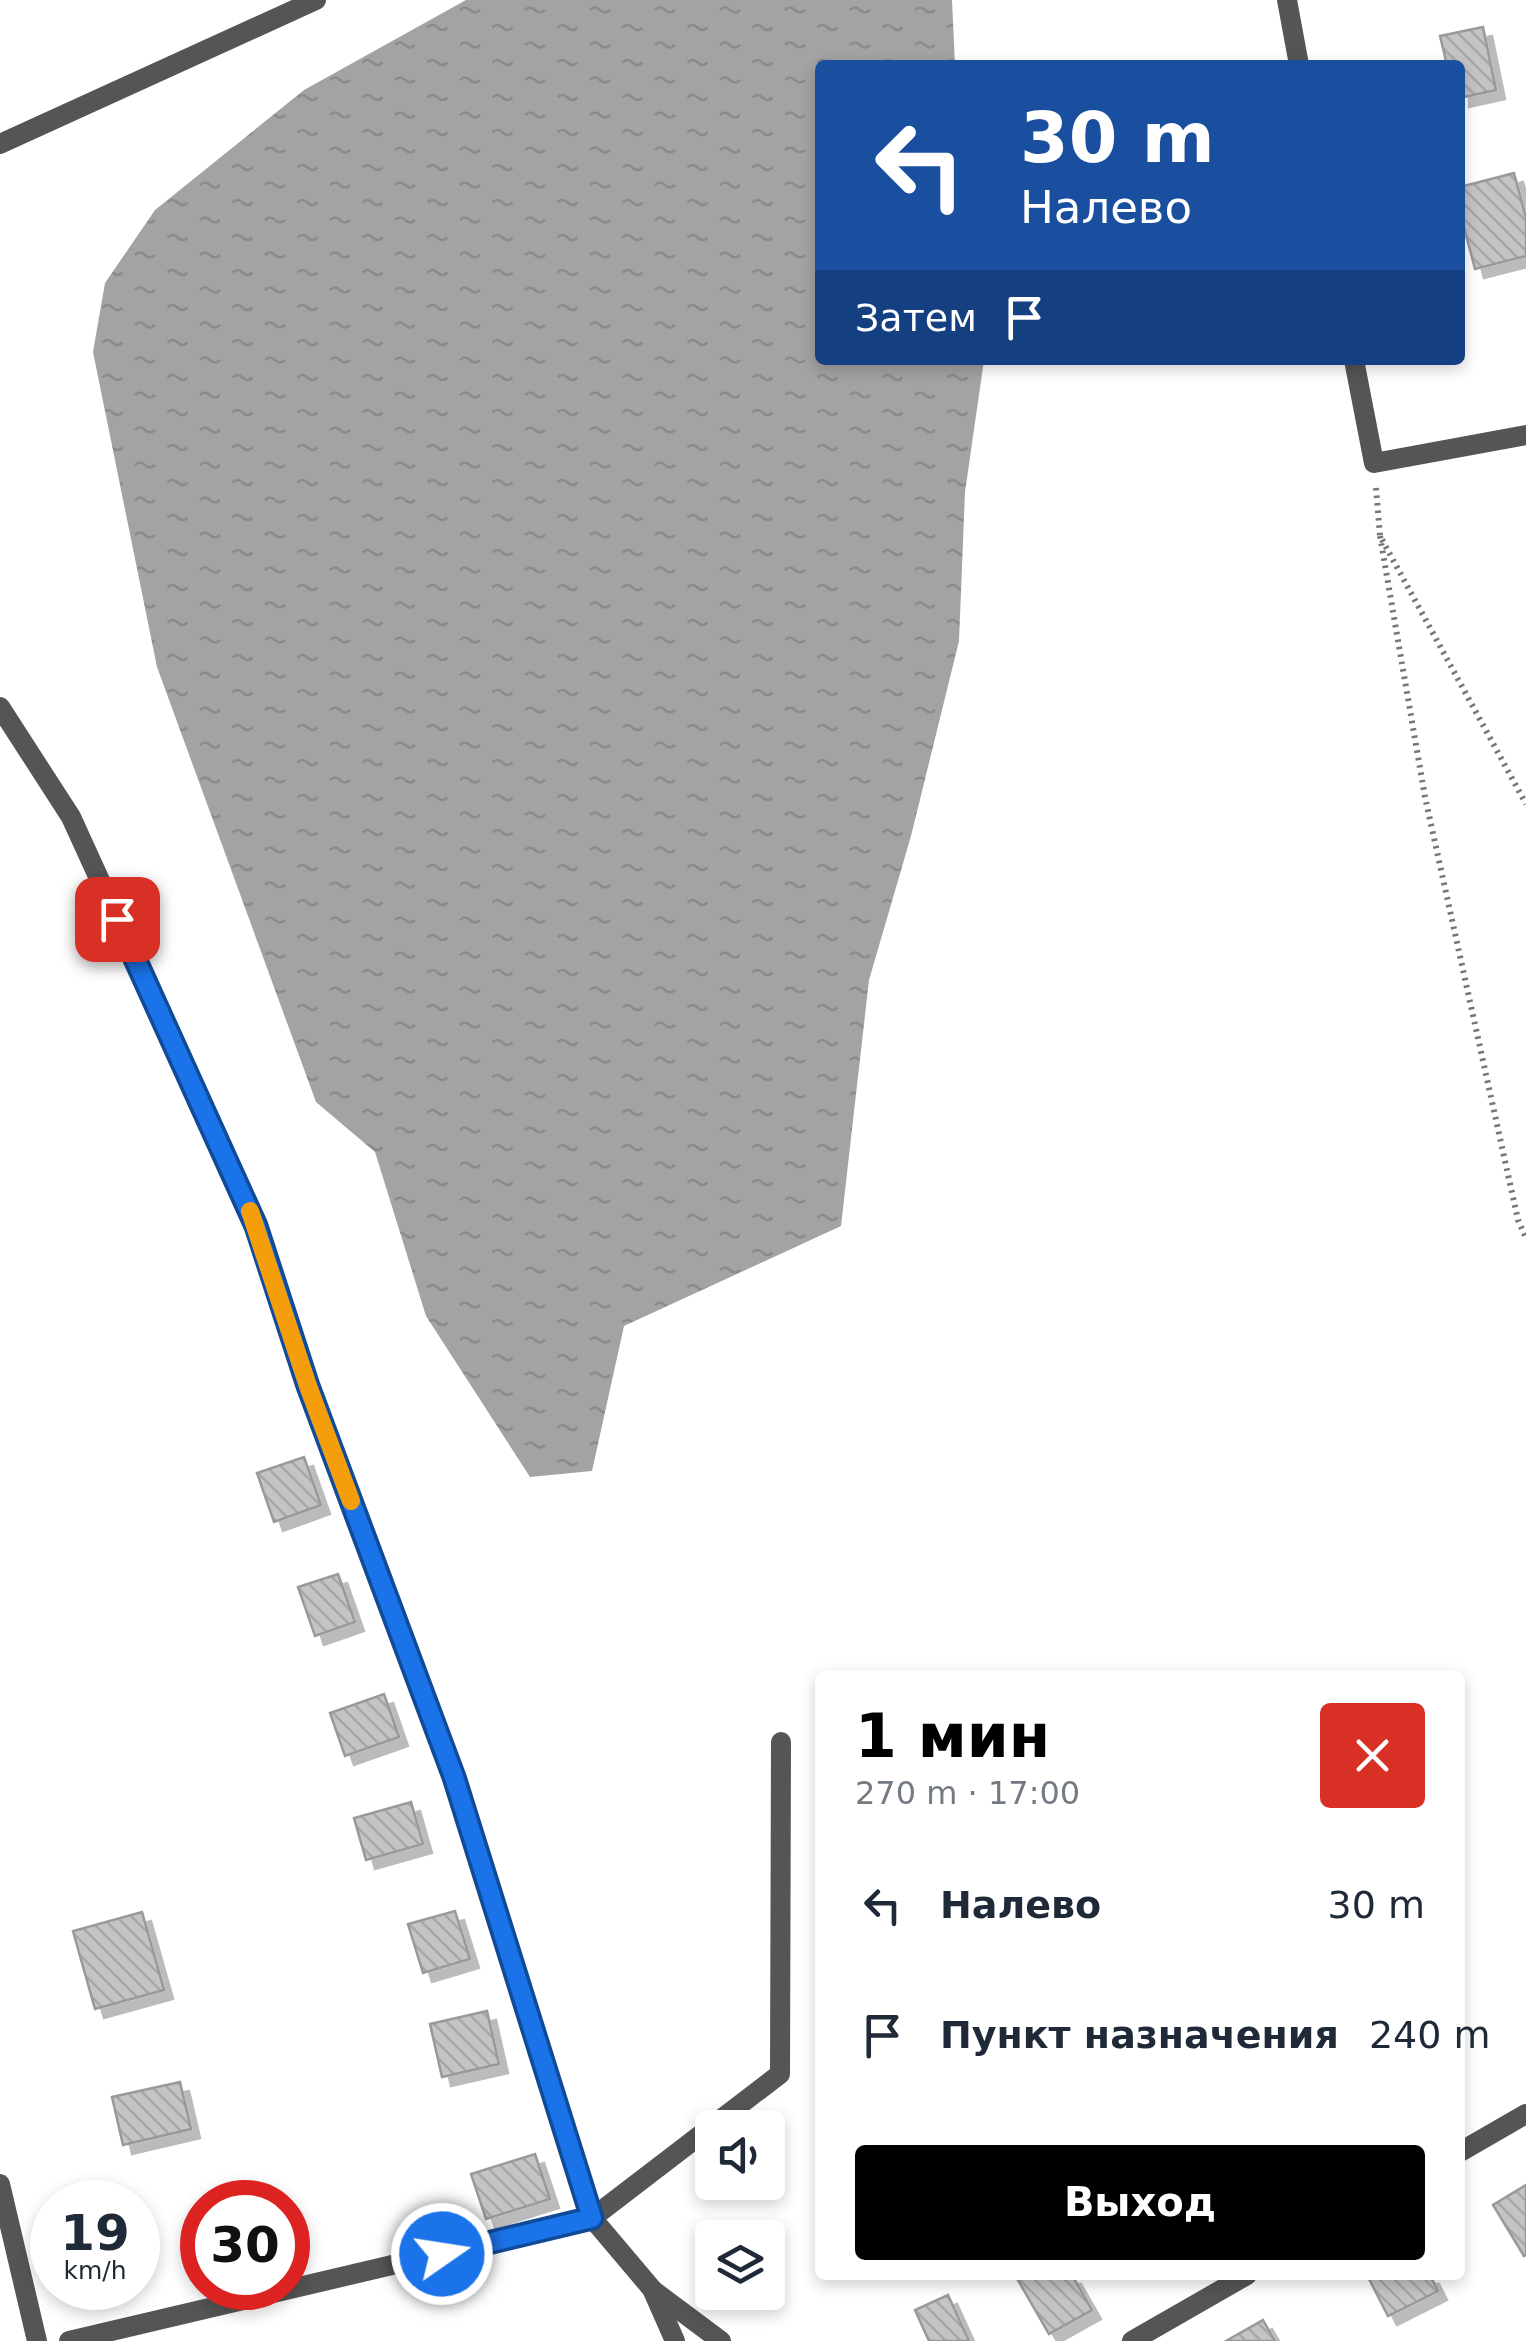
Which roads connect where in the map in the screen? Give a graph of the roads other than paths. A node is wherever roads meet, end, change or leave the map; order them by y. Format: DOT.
graph roads {
  1 [pos="316,0"];
  2 [pos="1286,0"];
  3 [pos="273,9"];
  4 [pos="1298,60"];
  5 [pos="0,144"];
  6 [pos="1355,365"];
  7 [pos="1526,435"];
  8 [pos="0,707"];
  9 [pos="781,1742"];
  10 [pos="1526,2114"];
  11 [pos="1465,2149"];
  12 [pos="0,2184"];
  13 [pos="592,2218"];
  14 [pos="1238,2280"];
  15 [pos="652,2289"];
  16 [pos="37,2341"];
  17 [pos="69,2341"];
  18 [pos="676,2341"];
  19 [pos="720,2341"];
  20 [pos="1132,2341"];
  1 -- 3 [label="street"];
  2 -- 4 [label="street"];
  3 -- 5 [label="street"];
  6 -- 7 [label="street"];
  8 -- 13 [label="street"];
  9 -- 13 [label="street"];
  10 -- 11 [label="street"];
  12 -- 16 [label="street"];
  13 -- 15 [label="street"];
  13 -- 17 [label="street"];
  14 -- 20 [label="street"];
  15 -- 18 [label="street"];
  15 -- 19 [label="street"];
}
